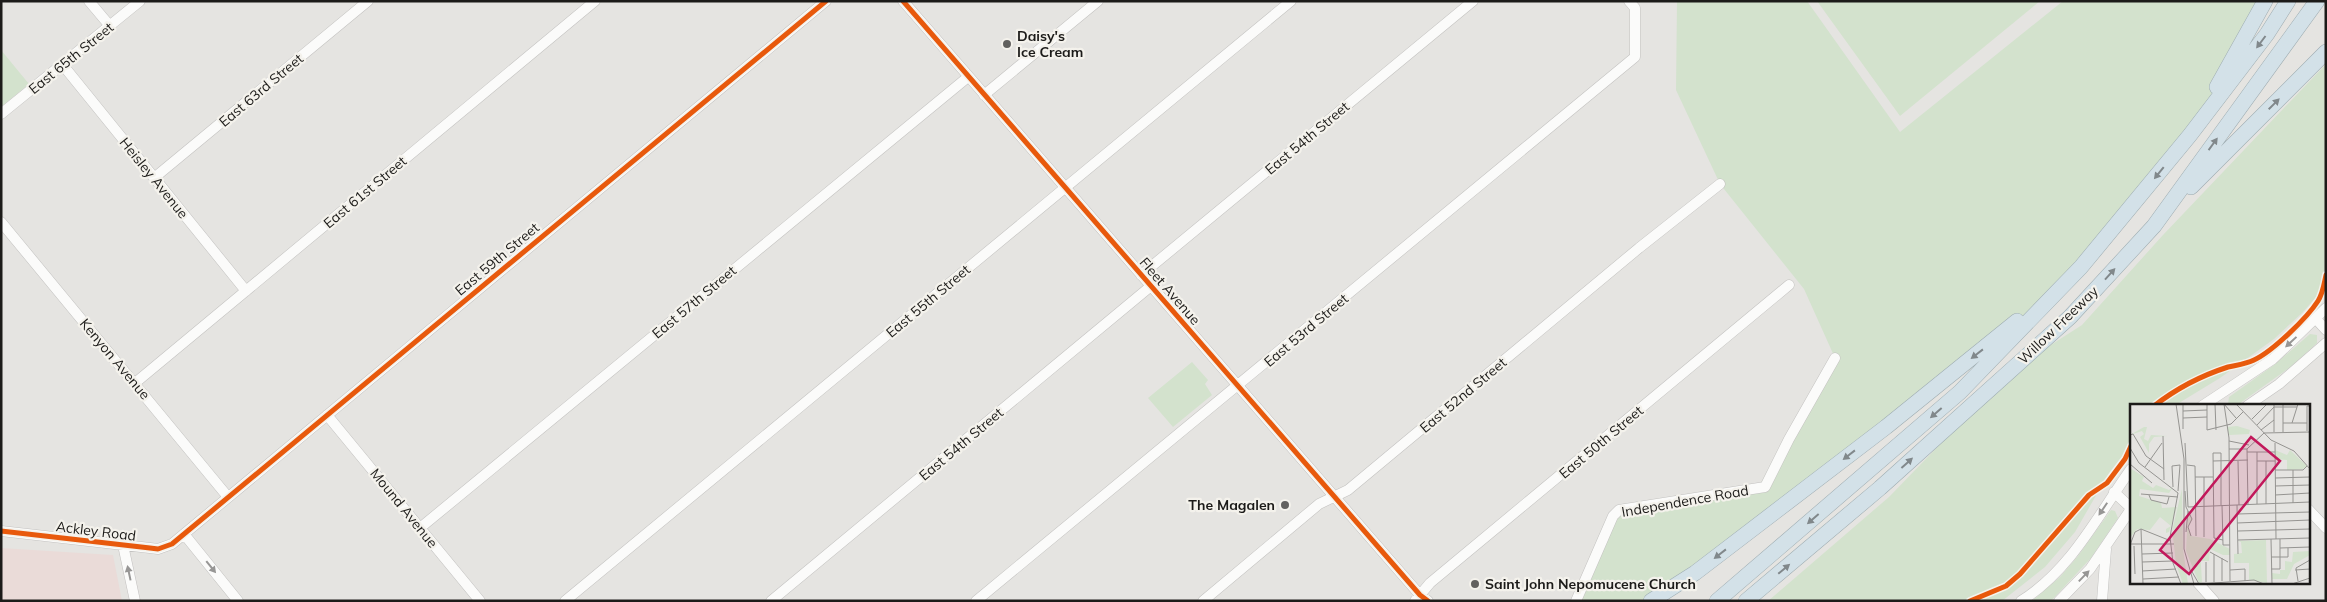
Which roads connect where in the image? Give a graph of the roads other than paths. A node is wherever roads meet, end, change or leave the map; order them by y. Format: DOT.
graph roads {
  1 [pos="89,1"];
  2 [pos="140,1"];
  3 [pos="368,1"];
  4 [pos="595,1"];
  5 [pos="826,1"];
  6 [pos="903,1"];
  7 [pos="1098,1"];
  8 [pos="1291,1"];
  9 [pos="1473,1"];
  10 [pos="1630,1"];
  11 [pos="2265,1"];
  12 [pos="2288,1"];
  13 [pos="2317,1"];
  14 [pos="110,26"];
  15 [pos="2326,52"];
  16 [pos="62,64"];
  17 [pos="968,77"];
  18 [pos="984,95"];
  19 [pos="1,114"];
  20 [pos="2190,135"];
  21 [pos="154,178"];
  22 [pos="1720,184"];
  23 [pos="1065,187"];
  24 [pos="1,222"];
  25 [pos="2154,226"];
  26 [pos="2082,267"];
  27 [pos="1141,275"];
  28 [pos="1789,285"];
  29 [pos="1151,286"];
  30 [pos="246,291"];
  31 [pos="2326,308"];
  32 [pos="2316,319"];
  33 [pos="2326,330"];
  34 [pos="2326,343"];
  35 [pos="1835,358"];
  36 [pos="135,383"];
  37 [pos="1238,386"];
  38 [pos="2218,402"];
  39 [pos="2250,404"];
  40 [pos="327,415"];
  41 [pos="2130,470"];
  42 [pos="2114,492"];
  43 [pos="228,497"];
  44 [pos="1334,497"];
  45 [pos="2130,507"];
  46 [pos="2130,510"];
  47 [pos="2310,511"];
  48 [pos="420,528"];
  49 [pos="2326,528"];
  50 [pos="1,531"];
  51 [pos="184,534"];
  52 [pos="123,545"];
  53 [pos="2106,548"];
  54 [pos="2199,584"];
  55 [pos="1421,599"];
  56 [pos="135,601"];
  57 [pos="238,601"];
  58 [pos="480,601"];
  59 [pos="565,601"];
  60 [pos="771,601"];
  61 [pos="976,601"];
  62 [pos="1203,601"];
  63 [pos="1576,601"];
  64 [pos="1650,601"];
  65 [pos="1717,601"];
  66 [pos="1746,601"];
  67 [pos="2021,601"];
  68 [pos="2059,601"];
  69 [pos="2102,601"];
  70 [pos="2214,601"];
  1 -- 14 [label="street"];
  2 -- 14 [label="street, East 65th Street"];
  3 -- 21 [label="street, East 63rd Street"];
  4 -- 30 [label="street, East 61st Street"];
  5 -- 40 [label="street, East 59th Street"];
  6 -- 17 [label="street, Fleet Avenue"];
  7 -- 18 [label="street"];
  8 -- 23 [label="street, East 55th Street"];
  9 -- 27 [label="street, East 54th Street"];
  10 -- 37 [label="street, East 53rd Street"];
  11 -- 20 [label="highway"];
  12 -- 20 [label="highway, Willow Freeway, one-way"];
  25 -- 13 [label="highway, Willow Freeway, one-way"];
  14 -- 16 [label="street, East 65th Street"];
  25 -- 15 [label="highway, one-way"];
  16 -- 19 [label="street, East 65th Street"];
  16 -- 21 [label="street, Heisley Avenue"];
  17 -- 18 [label="street, Fleet Avenue"];
  17 -- 48 [label="street, East 57th Street"];
  18 -- 23 [label="street, Fleet Avenue"];
  20 -- 26 [label="highway, Willow Freeway, one-way"];
  21 -- 30 [label="street, Heisley Avenue"];
  22 -- 44 [label="street, East 52nd Street"];
  23 -- 27 [label="street, Fleet Avenue"];
  23 -- 59 [label="street, East 55th Street"];
  24 -- 36 [label="street, Kenyon Avenue"];
  66 -- 25 [label="highway, Willow Freeway, one-way"];
  26 -- 64 [label="highway, one-way"];
  26 -- 65 [label="highway, Willow Freeway, one-way"];
  27 -- 29 [label="street, Fleet Avenue"];
  28 -- 55 [label="street, East 50th Street"];
  29 -- 37 [label="street, Fleet Avenue"];
  29 -- 60 [label="street, East 54th Street"];
  30 -- 36 [label="street, East 61st Street"];
  31 -- 32 [label="street"];
  32 -- 33 [label="street"];
  32 -- 38 [label="street, one-way"];
  34 -- 39 [label="street"];
  35 -- 63 [label="street, Independence Road"];
  36 -- 43 [label="street, Kenyon Avenue"];
  37 -- 44 [label="street, Fleet Avenue"];
  37 -- 61 [label="street, East 53rd Street"];
  40 -- 43 [label="street, East 59th Street"];
  40 -- 48 [label="street, Mound Avenue"];
  41 -- 42 [label="street"];
  42 -- 45 [label="street"];
  42 -- 67 [label="street, one-way"];
  43 -- 51 [label="street, East 59th Street"];
  44 -- 55 [label="street, Fleet Avenue"];
  44 -- 62 [label="street, East 52nd Street"];
  46 -- 53 [label="street"];
  47 -- 49 [label="street"];
  48 -- 58 [label="street, Mound Avenue"];
  50 -- 52 [label="street, Ackley Road"];
  51 -- 52 [label="street, Ackley Road"];
  51 -- 57 [label="street, one-way"];
  56 -- 52 [label="street, one-way"];
  68 -- 53 [label="street, one-way"];
  53 -- 69 [label="street"];
  54 -- 70 [label="street"];
}
